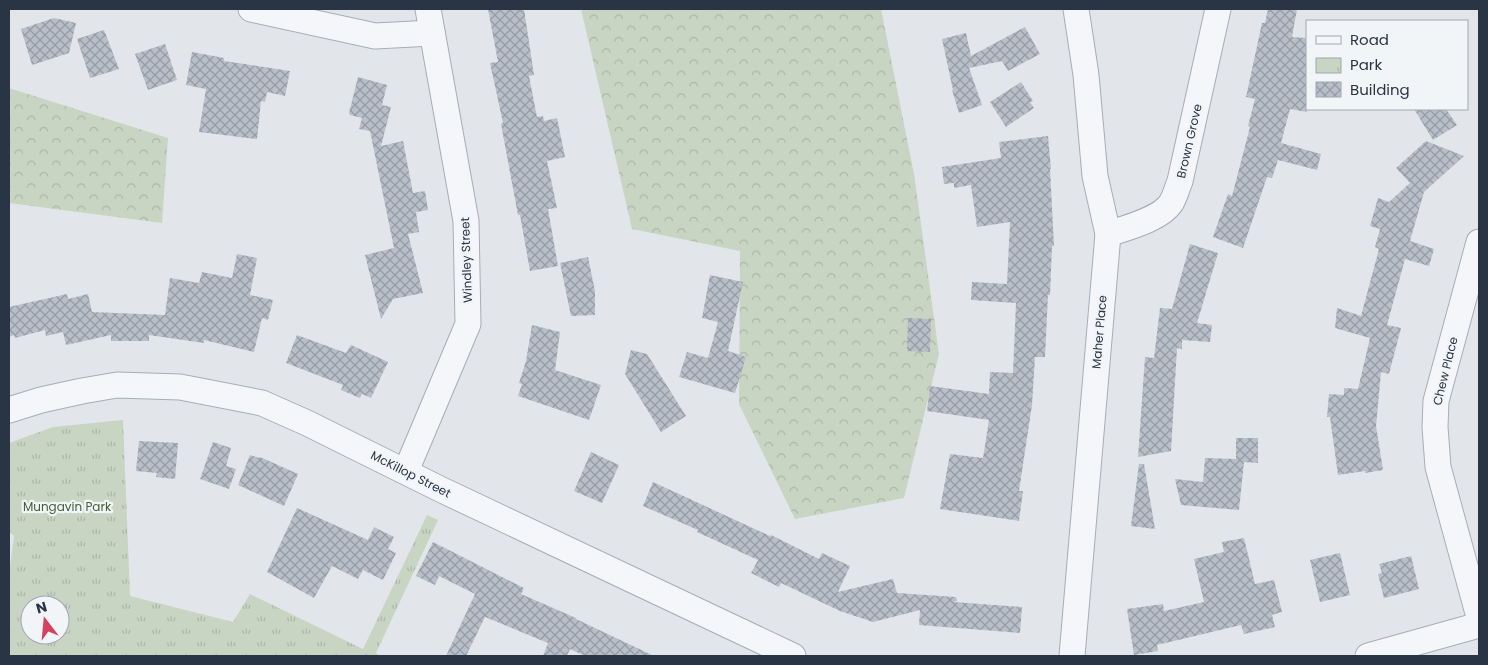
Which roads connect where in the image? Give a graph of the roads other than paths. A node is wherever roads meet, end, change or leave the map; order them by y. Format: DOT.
graph roads {
  1 [pos="252,9"];
  2 [pos="428,9"];
  3 [pos="1076,9"];
  4 [pos="1218,9"];
  5 [pos="432,33"];
  6 [pos="1108,234"];
  7 [pos="1479,242"];
  8 [pos="9,410"];
  9 [pos="406,471"];
  10 [pos="1479,617"];
  11 [pos="1479,625"];
  12 [pos="794,656"];
  13 [pos="1072,656"];
  14 [pos="1368,656"];
  1 -- 5 [label="street"];
  2 -- 5 [label="street, Windley Street"];
  3 -- 6 [label="street, Maher Place"];
  4 -- 6 [label="street, Brown Grove"];
  5 -- 9 [label="street, Windley Street"];
  6 -- 13 [label="street, Maher Place"];
  7 -- 10 [label="street, Chew Place"];
  8 -- 9 [label="street, McKillop Street"];
  9 -- 12 [label="street, McKillop Street"];
  11 -- 14 [label="street"];
}
